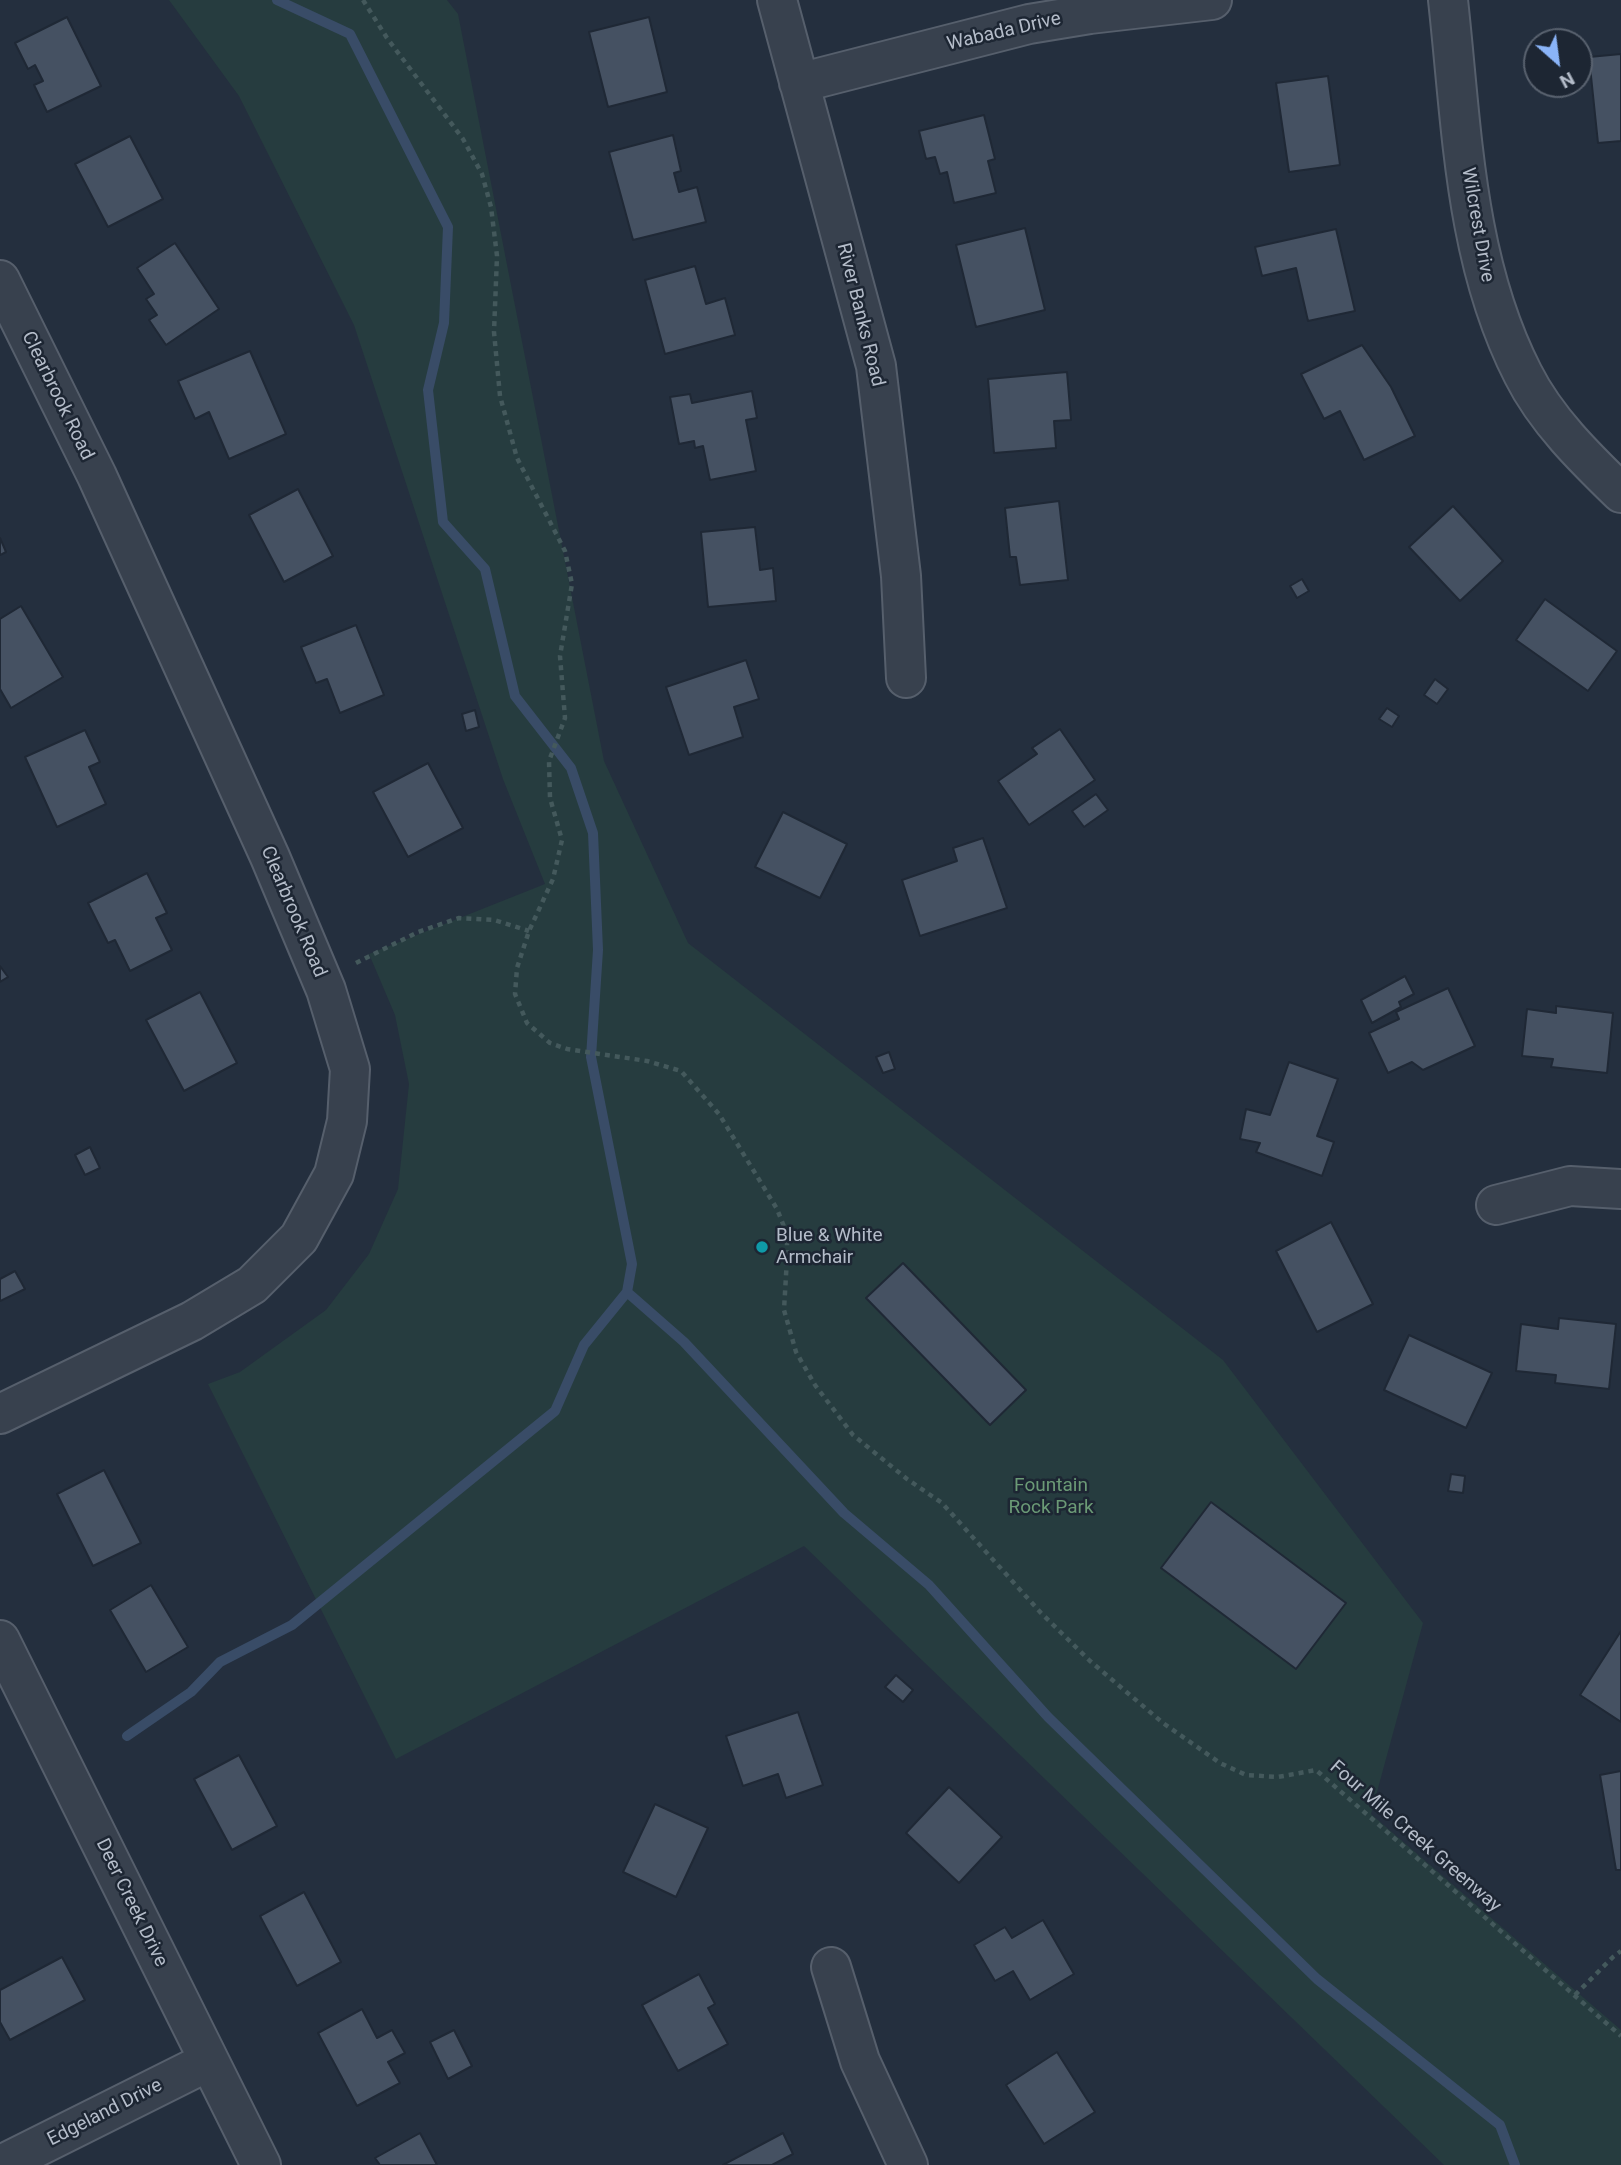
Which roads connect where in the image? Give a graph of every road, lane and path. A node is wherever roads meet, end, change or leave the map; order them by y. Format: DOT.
graph roads {
  1 [pos="363,0"];
  2 [pos="777,0"];
  3 [pos="1212,0"];
  4 [pos="1448,0"];
  5 [pos="799,83"];
  6 [pos="0,280"];
  7 [pos="1621,493"];
  8 [pos="906,678"];
  9 [pos="529,931"];
  10 [pos="322,980"];
  11 [pos="1621,1189"];
  12 [pos="1496,1205"];
  13 [pos="0,1415"];
  14 [pos="0,1640"];
  15 [pos="1621,1951"];
  16 [pos="831,1968"];
  17 [pos="1575,1995"];
  18 [pos="1621,2036"];
  19 [pos="209,2061"];
  20 [pos="1,2165"];
  21 [pos="261,2165"];
  22 [pos="908,2165"];
  1 -- 9 [label="path, Four Mile Creek Greenway"];
  2 -- 5 [label="street, River Banks Road"];
  3 -- 5 [label="street, Wabada Drive"];
  4 -- 7 [label="street, Wilcrest Drive"];
  5 -- 8 [label="street, River Banks Road"];
  6 -- 10 [label="street, Clearbrook Road"];
  9 -- 10 [label="path"];
  9 -- 17 [label="path, Four Mile Creek Greenway"];
  10 -- 13 [label="street, Clearbrook Road"];
  11 -- 12 [label="street"];
  14 -- 19 [label="street, Deer Creek Drive"];
  15 -- 17 [label="path"];
  16 -- 22 [label="street"];
  17 -- 18 [label="path, Four Mile Creek Greenway"];
  19 -- 20 [label="street, Edgeland Drive"];
  19 -- 21 [label="street, Deer Creek Drive"];
}
